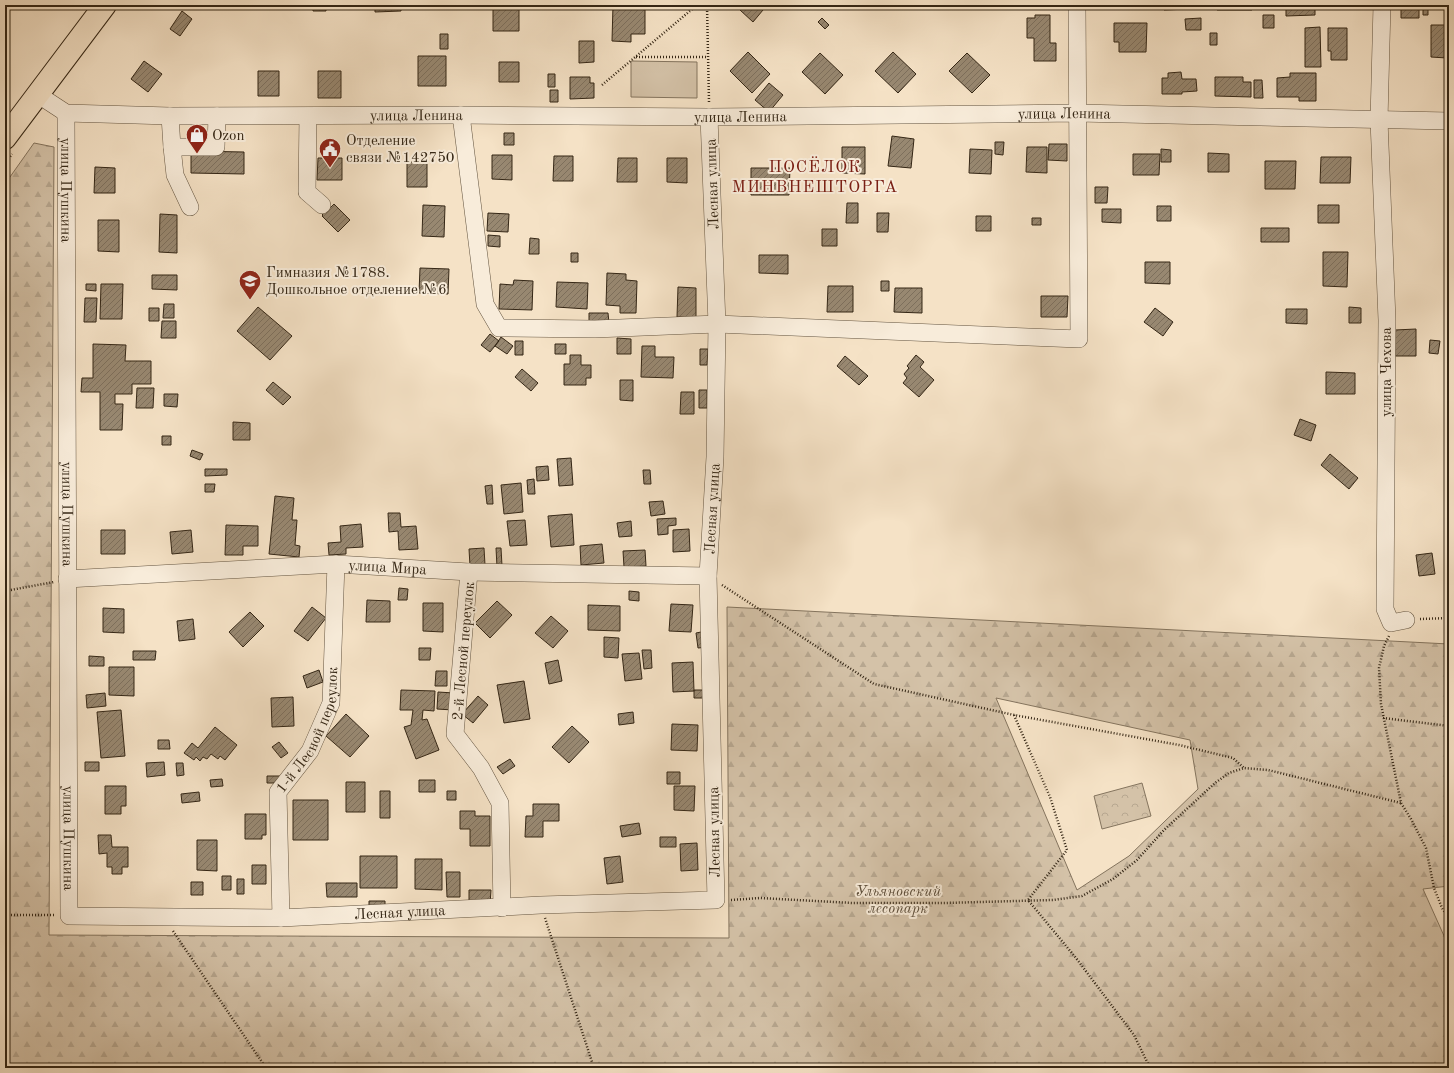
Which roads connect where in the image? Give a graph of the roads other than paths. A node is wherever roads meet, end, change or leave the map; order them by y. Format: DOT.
graph roads {
  1 [pos="105,5"];
  2 [pos="1077,5"];
  3 [pos="1382,5"];
  4 [pos="37,94"];
  5 [pos="66,113"];
  6 [pos="1077,113"];
  7 [pos="461,115"];
  8 [pos="170,116"];
  9 [pos="217,116"];
  10 [pos="308,116"];
  11 [pos="709,118"];
  12 [pos="1379,120"];
  13 [pos="1449,121"];
  14 [pos="5,138"];
  15 [pos="172,146"];
  16 [pos="322,204"];
  17 [pos="190,207"];
  18 [pos="717,324"];
  19 [pos="336,564"];
  20 [pos="470,572"];
  21 [pos="708,576"];
  22 [pos="67,579"];
  23 [pos="1398,621"];
  24 [pos="502,908"];
  25 [pos="70,916"];
  26 [pos="281,918"];
  1 -- 4 [label="main road"];
  2 -- 6 [label="street"];
  3 -- 12 [label="street, улица Чехова"];
  4 -- 5 [label="street"];
  4 -- 14 [label="main road"];
  5 -- 8 [label="street, улица Ленина"];
  5 -- 22 [label="street, улица Пушкина"];
  6 -- 11 [label="street, улица Ленина"];
  6 -- 12 [label="street, улица Ленина"];
  6 -- 18 [label="street"];
  7 -- 10 [label="street, улица Ленина"];
  7 -- 11 [label="street, улица Ленина"];
  7 -- 18 [label="street"];
  8 -- 9 [label="street, улица Ленина"];
  8 -- 15 [label="street"];
  9 -- 10 [label="street, улица Ленина"];
  9 -- 15 [label="street"];
  10 -- 16 [label="street"];
  11 -- 18 [label="street, Лесная улица"];
  12 -- 13 [label="street, улица Ленина"];
  12 -- 23 [label="street, улица Чехова"];
  15 -- 17 [label="street"];
  18 -- 21 [label="street, Лесная улица"];
  19 -- 20 [label="street, улица Мира"];
  19 -- 22 [label="street, улица Мира"];
  19 -- 26 [label="street, 1-й Лесной переулок"];
  20 -- 21 [label="street, улица Мира"];
  20 -- 24 [label="street, 2-й Лесной переулок"];
  21 -- 24 [label="street, Лесная улица"];
  22 -- 25 [label="street, улица Пушкина"];
  24 -- 26 [label="street, Лесная улица"];
  25 -- 26 [label="street, Лесная улица"];
}
